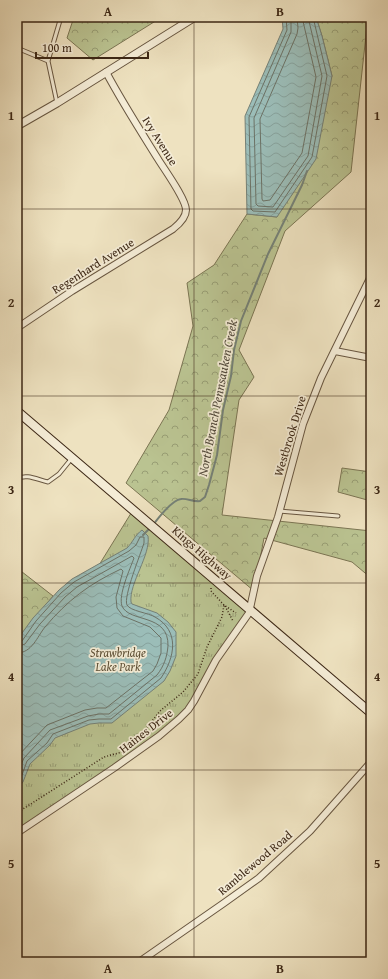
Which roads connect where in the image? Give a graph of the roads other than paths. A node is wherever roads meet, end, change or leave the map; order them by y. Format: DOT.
graph roads {
  1 [pos="61,17"];
  2 [pos="195,17"];
  3 [pos="17,48"];
  4 [pos="48,60"];
  5 [pos="106,72"];
  6 [pos="57,103"];
  7 [pos="17,126"];
  8 [pos="180,222"];
  9 [pos="371,276"];
  10 [pos="17,328"];
  11 [pos="335,351"];
  12 [pos="371,358"];
  13 [pos="17,411"];
  14 [pos="72,458"];
  15 [pos="17,479"];
  16 [pos="279,511"];
  17 [pos="338,516"];
  18 [pos="250,610"];
  19 [pos="371,713"];
  20 [pos="371,762"];
  21 [pos="17,833"];
  22 [pos="139,962"];
  1 -- 4 [label="lane"];
  2 -- 5 [label="street"];
  3 -- 4 [label="lane"];
  4 -- 6 [label="lane"];
  5 -- 6 [label="street"];
  5 -- 8 [label="street, Ivy Avenue"];
  6 -- 7 [label="street"];
  8 -- 10 [label="street, Regenhard Avenue"];
  9 -- 11 [label="street, Westbrook Drive"];
  11 -- 12 [label="street"];
  11 -- 16 [label="street, Westbrook Drive"];
  13 -- 14 [label="main road, Kings Highway"];
  14 -- 15 [label="lane"];
  14 -- 18 [label="main road, Kings Highway"];
  16 -- 17 [label="lane"];
  16 -- 18 [label="street, Westbrook Drive"];
  18 -- 19 [label="main road, Kings Highway"];
  18 -- 21 [label="street, Haines Drive"];
  20 -- 22 [label="street, Ramblewood Road"];
}
